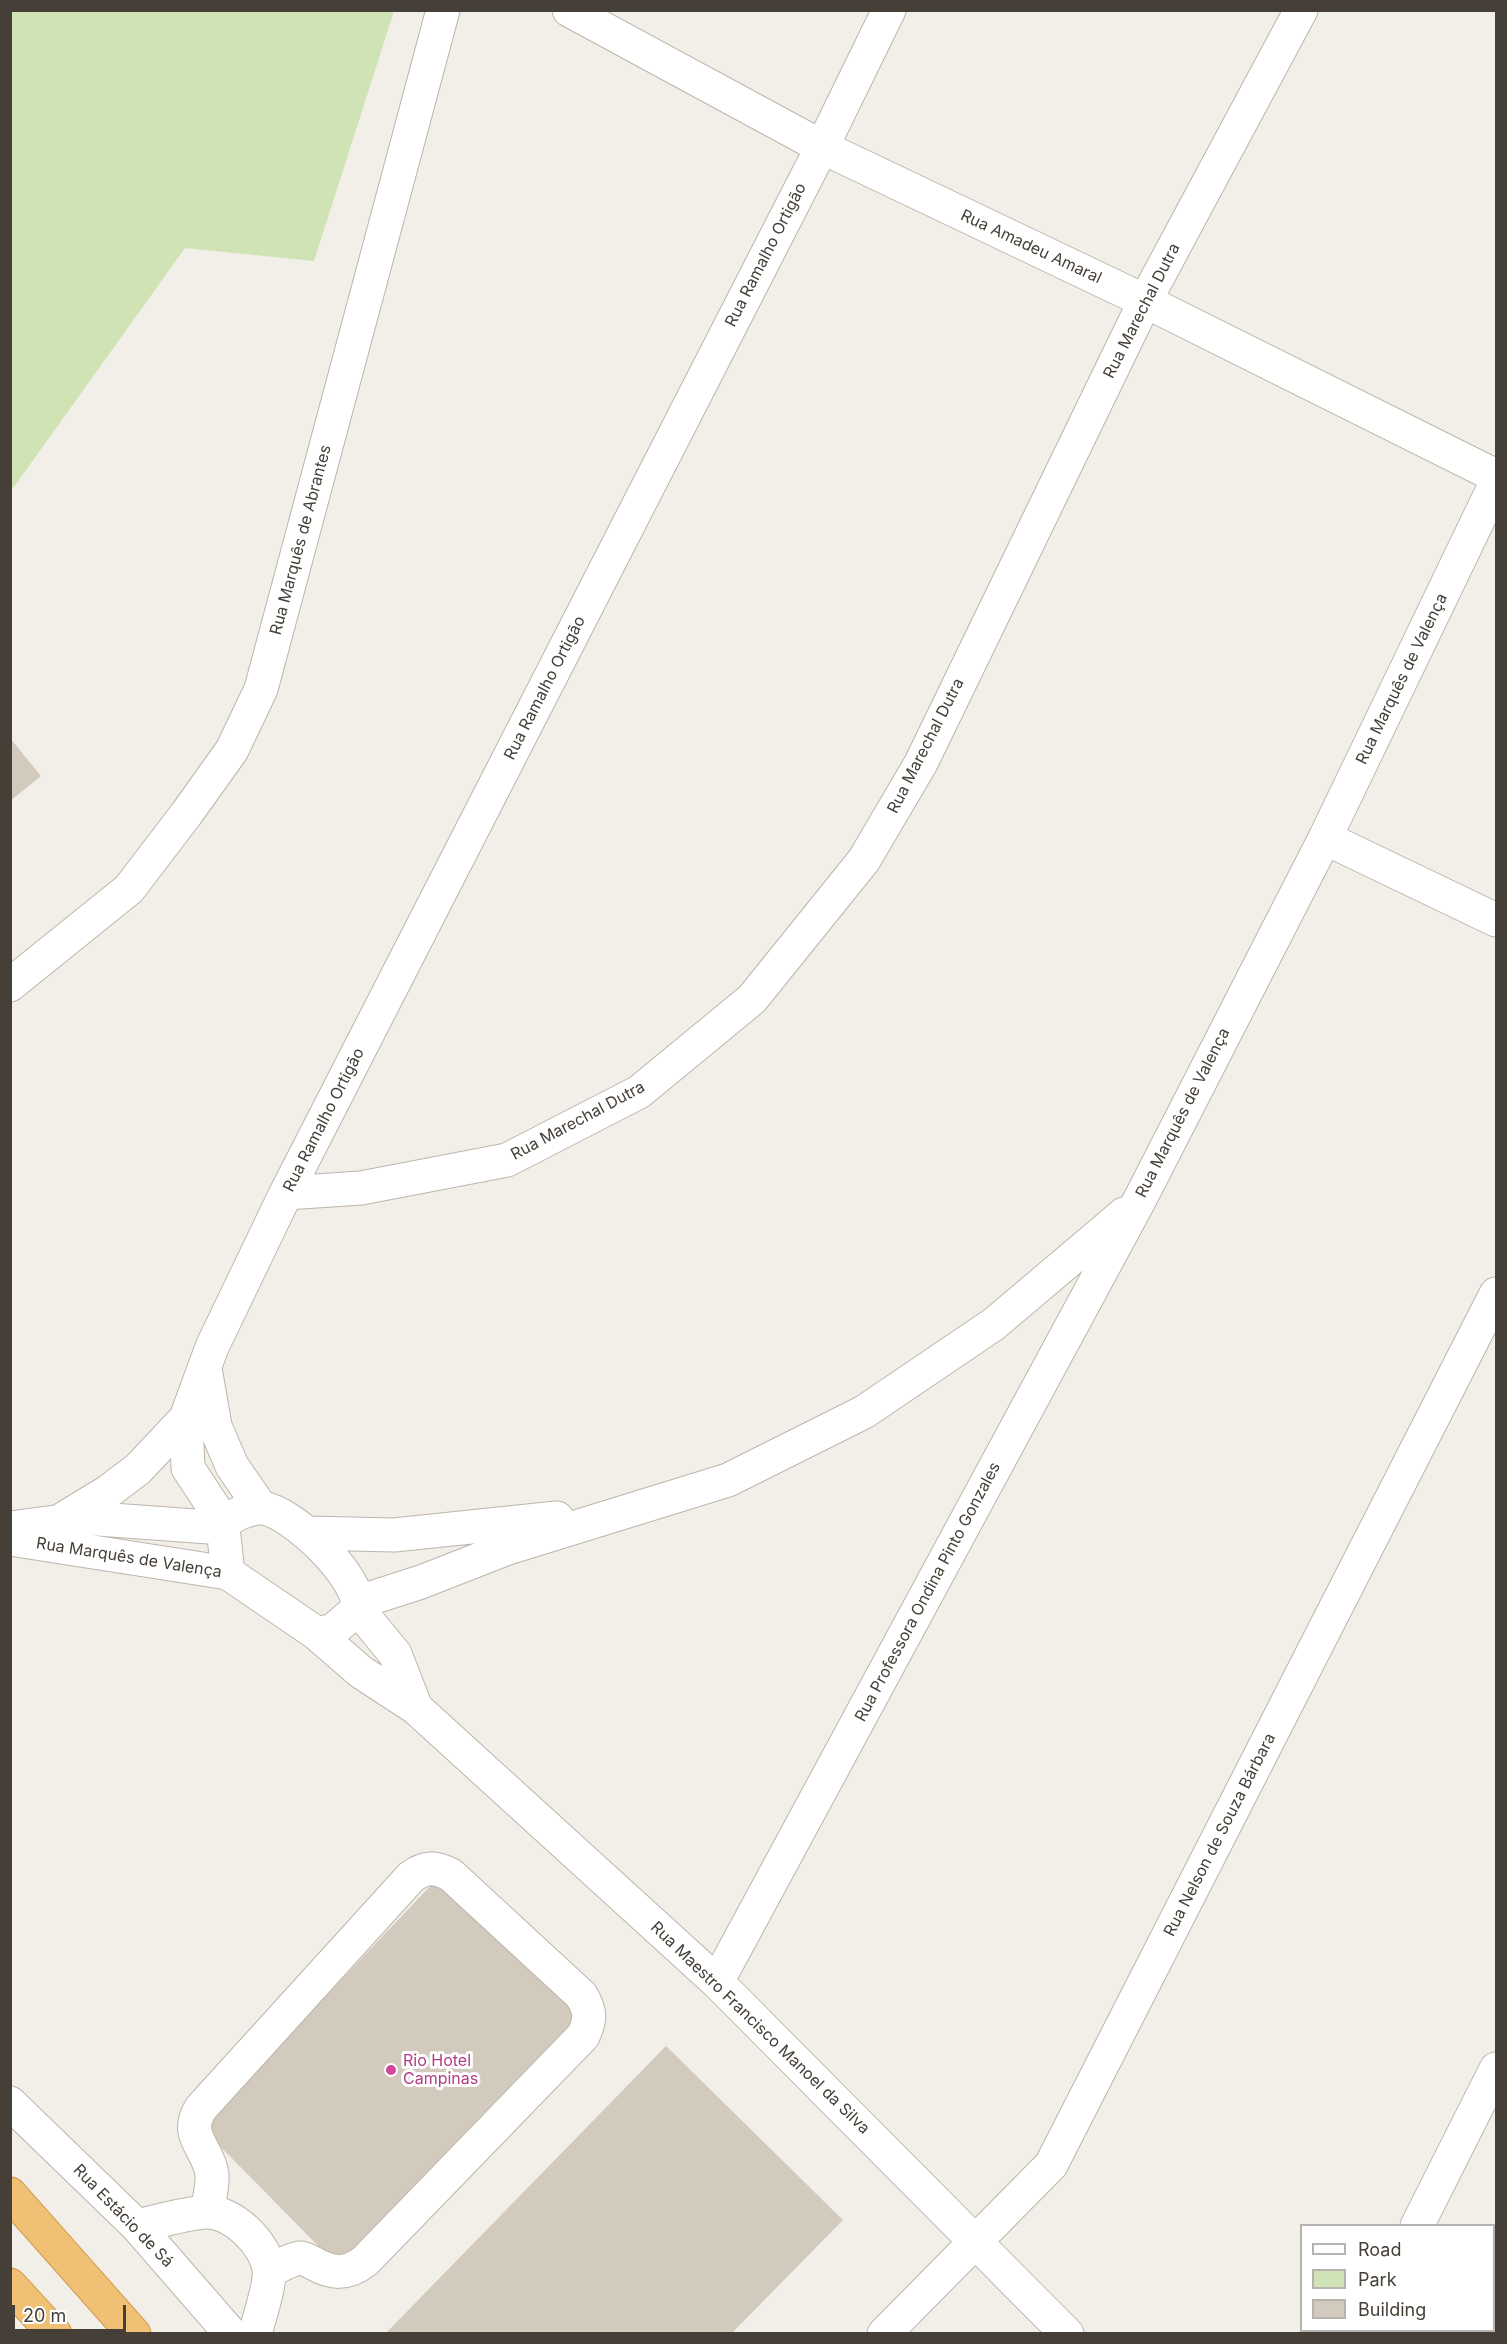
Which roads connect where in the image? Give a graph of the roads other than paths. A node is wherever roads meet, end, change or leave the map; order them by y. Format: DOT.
graph roads {
  1 [pos="443,10"];
  2 [pos="569,10"];
  3 [pos="889,10"];
  4 [pos="1301,10"];
  5 [pos="822,147"];
  6 [pos="1145,301"];
  7 [pos="1497,476"];
  8 [pos="1497,483"];
  9 [pos="1325,838"];
  10 [pos="1497,920"];
  11 [pos="10,986"];
  12 [pos="286,1193"];
  13 [pos="1139,1201"];
  14 [pos="1497,1294"];
  15 [pos="205,1366"];
  16 [pos="186,1418"];
  17 [pos="261,1508"];
  18 [pos="627,1511"];
  19 [pos="58,1522"];
  20 [pos="224,1525"];
  21 [pos="10,1528"];
  22 [pos="308,1533"];
  23 [pos="10,1539"];
  24 [pos="228,1573"];
  25 [pos="359,1606"];
  26 [pos="316,1633"];
  27 [pos="416,1708"];
  28 [pos="717,1982"];
  29 [pos="1497,2069"];
  30 [pos="10,2103"];
  31 [pos="10,2194"];
  32 [pos="207,2212"];
  33 [pos="1418,2224"];
  34 [pos="137,2226"];
  35 [pos="976,2242"];
  36 [pos="270,2271"];
  37 [pos="10,2285"];
  38 [pos="55,2334"];
  39 [pos="134,2334"];
  40 [pos="231,2334"];
  41 [pos="255,2334"];
  42 [pos="884,2334"];
  43 [pos="1067,2334"];
  1 -- 11 [label="street, Rua Marquês de Abrantes"];
  2 -- 5 [label="street, Rua Amadeu Amaral"];
  3 -- 5 [label="street, Rua Ramalho Ortigão"];
  4 -- 6 [label="street, Rua Marechal Dutra"];
  5 -- 6 [label="street, Rua Amadeu Amaral"];
  5 -- 12 [label="street, Rua Ramalho Ortigão"];
  6 -- 7 [label="street, Rua Amadeu Amaral"];
  6 -- 12 [label="street, Rua Marechal Dutra"];
  8 -- 9 [label="street, Rua Marquês de Valença"];
  9 -- 10 [label="street"];
  9 -- 13 [label="street, Rua Marquês de Valença"];
  12 -- 15 [label="street, Rua Ramalho Ortigão"];
  13 -- 18 [label="street, Rua Marquês de Valença"];
  13 -- 28 [label="street, Rua Professora Ondina Pinto Gonzales"];
  14 -- 35 [label="street, Rua Nelson de Souza Bárbara"];
  15 -- 16 [label="street, Rua Ramalho Ortigão"];
  15 -- 17 [label="street"];
  16 -- 19 [label="street"];
  16 -- 20 [label="street, Rua Ramalho Ortigão"];
  17 -- 20 [label="street, Rua Marquês de Valença"];
  17 -- 22 [label="street"];
  18 -- 22 [label="street, Rua Marquês de Valença"];
  18 -- 25 [label="street, Rua Marquês de Valença"];
  19 -- 20 [label="street, Rua Marquês de Valença"];
  19 -- 21 [label="street, Rua Marquês de Valença"];
  20 -- 24 [label="street, Rua Ramalho Ortigão"];
  22 -- 25 [label="street"];
  23 -- 24 [label="street, Rua Marquês de Valença"];
  24 -- 26 [label="street, Rua Marquês de Valença"];
  25 -- 26 [label="street, Rua Marquês de Valença"];
  25 -- 27 [label="street, Rua Maestro Francisco Manoel da Silva"];
  26 -- 27 [label="street, Rua Maestro Francisco Manoel da Silva"];
  27 -- 28 [label="street, Rua Maestro Francisco Manoel da Silva"];
  28 -- 35 [label="street, Rua Maestro Francisco Manoel da Silva"];
  29 -- 33 [label="street"];
  30 -- 34 [label="street, Rua Estácio de Sá"];
  31 -- 39 [label="highway"];
  32 -- 34 [label="street"];
  32 -- 36 [label="street"];
  32 -- 36 [label="street"];
  34 -- 40 [label="street, Rua Estácio de Sá"];
  35 -- 42 [label="street, Rua Nelson de Souza Bárbara"];
  35 -- 43 [label="street, Rua Maestro Francisco Manoel da Silva"];
  36 -- 41 [label="street"];
  37 -- 38 [label="highway"];
}
